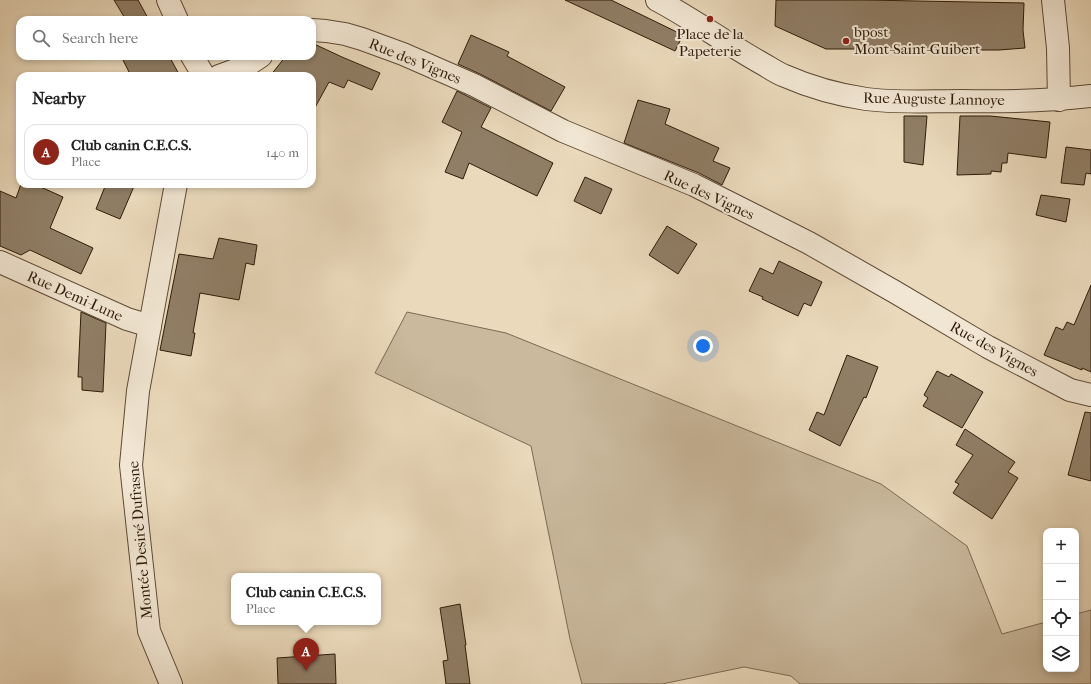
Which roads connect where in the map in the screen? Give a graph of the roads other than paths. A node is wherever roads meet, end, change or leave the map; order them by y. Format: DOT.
graph roads {
  1 [pos="168,0"];
  2 [pos="657,0"];
  3 [pos="1053,0"];
  4 [pos="175,16"];
  5 [pos="316,30"];
  6 [pos="194,60"];
  7 [pos="255,60"];
  8 [pos="202,72"];
  9 [pos="230,72"];
  10 [pos="1091,96"];
  11 [pos="1059,100"];
  12 [pos="175,188"];
  13 [pos="0,262"];
  14 [pos="150,326"];
  15 [pos="1091,395"];
  16 [pos="171,684"];
  1 -- 4 [label="street"];
  2 -- 11 [label="street, Rue Auguste Lannoye"];
  3 -- 11 [label="street"];
  5 -- 15 [label="street, Rue des Vignes"];
  6 -- 8 [label="street"];
  7 -- 9 [label="street"];
  10 -- 11 [label="street, Rue Auguste Lannoye"];
  12 -- 14 [label="street"];
  13 -- 14 [label="street, Rue Demi-Lune"];
  14 -- 16 [label="street, Montée Desiré Dufrasne"];
}
